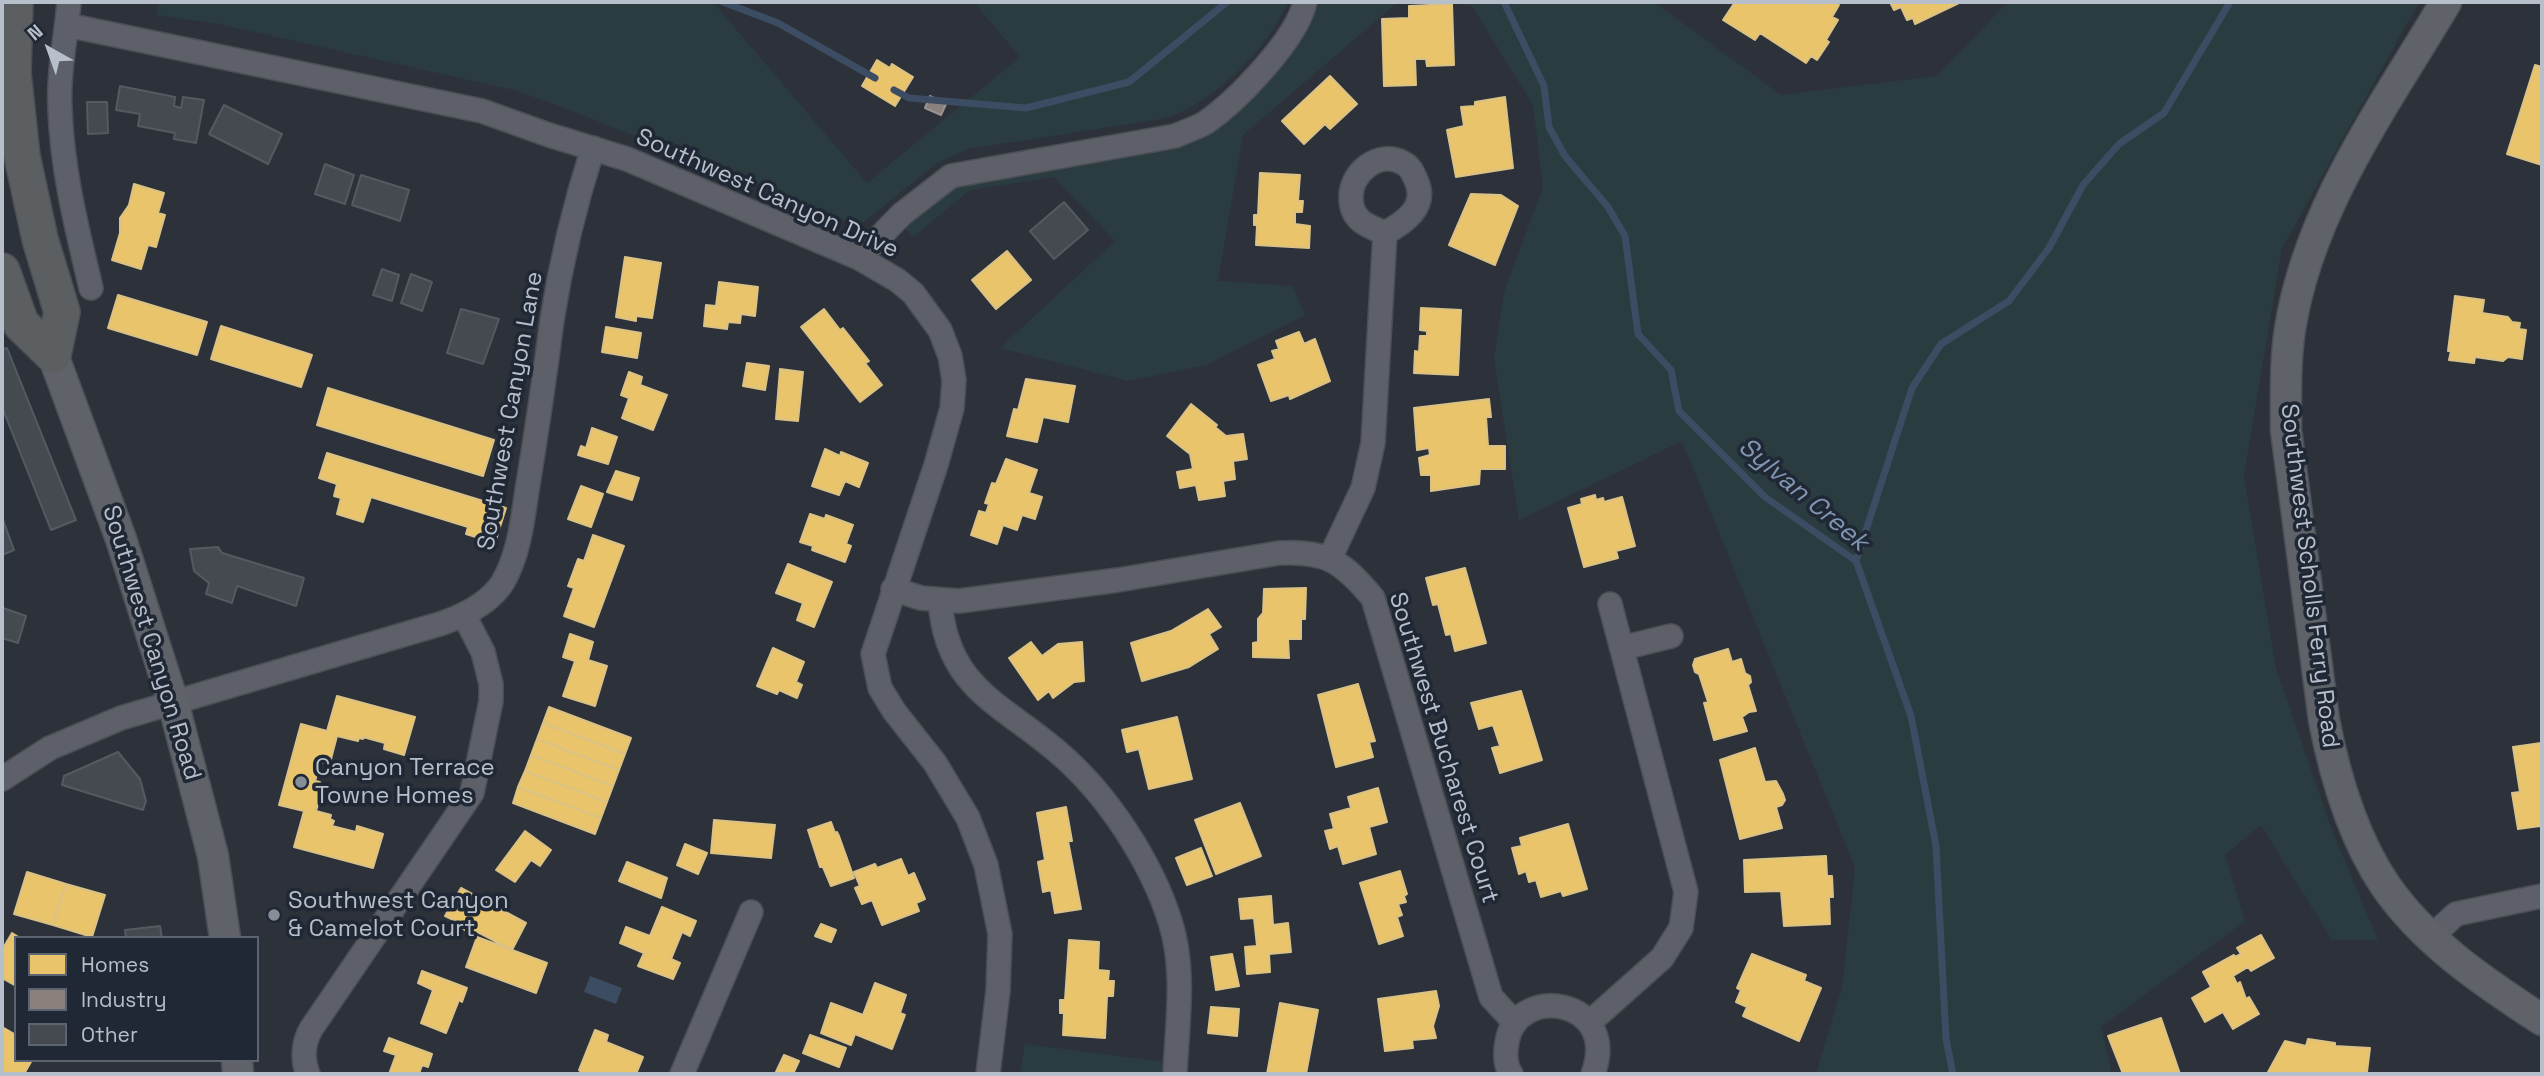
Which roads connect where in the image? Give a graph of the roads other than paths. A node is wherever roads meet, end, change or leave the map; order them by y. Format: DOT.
graph roads {
  1 [pos="15,2"];
  2 [pos="69,2"];
  3 [pos="1305,2"];
  4 [pos="2446,2"];
  5 [pos="67,25"];
  6 [pos="593,148"];
  7 [pos="1385,233"];
  8 [pos="859,258"];
  9 [pos="2,271"];
  10 [pos="91,288"];
  11 [pos="53,355"];
  12 [pos="1330,558"];
  13 [pos="893,589"];
  14 [pos="940,600"];
  15 [pos="1610,604"];
  16 [pos="464,615"];
  17 [pos="1671,636"];
  18 [pos="1622,648"];
  19 [pos="173,702"];
  20 [pos="2,779"];
  21 [pos="2542,896"];
  22 [pos="751,912"];
  23 [pos="225,936"];
  24 [pos="2432,936"];
  25 [pos="2542,1020"];
  26 [pos="1515,1023"];
  27 [pos="1589,1023"];
  28 [pos="308,1074"];
  29 [pos="682,1074"];
  30 [pos="988,1074"];
  31 [pos="1175,1074"];
  32 [pos="1511,1074"];
  33 [pos="1593,1074"];
  1 -- 11 [label="highway"];
  2 -- 5 [label="street"];
  3 -- 8 [label="street"];
  4 -- 24 [label="main road, Southwest Scholls Ferry Road"];
  5 -- 6 [label="street, Southwest Canyon Drive"];
  5 -- 10 [label="street"];
  6 -- 8 [label="street, Southwest Canyon Drive"];
  6 -- 16 [label="street, Southwest Canyon Lane"];
  7 -- 12 [label="street"];
  8 -- 13 [label="street, Southwest Canyon Drive"];
  9 -- 11 [label="highway"];
  11 -- 19 [label="main road, Southwest Canyon Road"];
  12 -- 14 [label="street, Southwest Bucharest Court"];
  12 -- 26 [label="street, Southwest Bucharest Court"];
  13 -- 14 [label="street, Southwest Bucharest Court"];
  13 -- 30 [label="street, Southwest Canyon Drive"];
  14 -- 31 [label="street"];
  15 -- 18 [label="street"];
  16 -- 19 [label="street, Southwest Canyon Lane"];
  16 -- 28 [label="street"];
  17 -- 18 [label="street"];
  18 -- 27 [label="street"];
  19 -- 20 [label="street, Southwest Canyon Lane"];
  19 -- 23 [label="main road, Southwest Canyon Road"];
  21 -- 24 [label="street"];
  22 -- 29 [label="street"];
  24 -- 25 [label="main road, Southwest Scholls Ferry Road"];
  26 -- 27 [label="street"];
  26 -- 32 [label="street"];
  27 -- 33 [label="street"];
}
